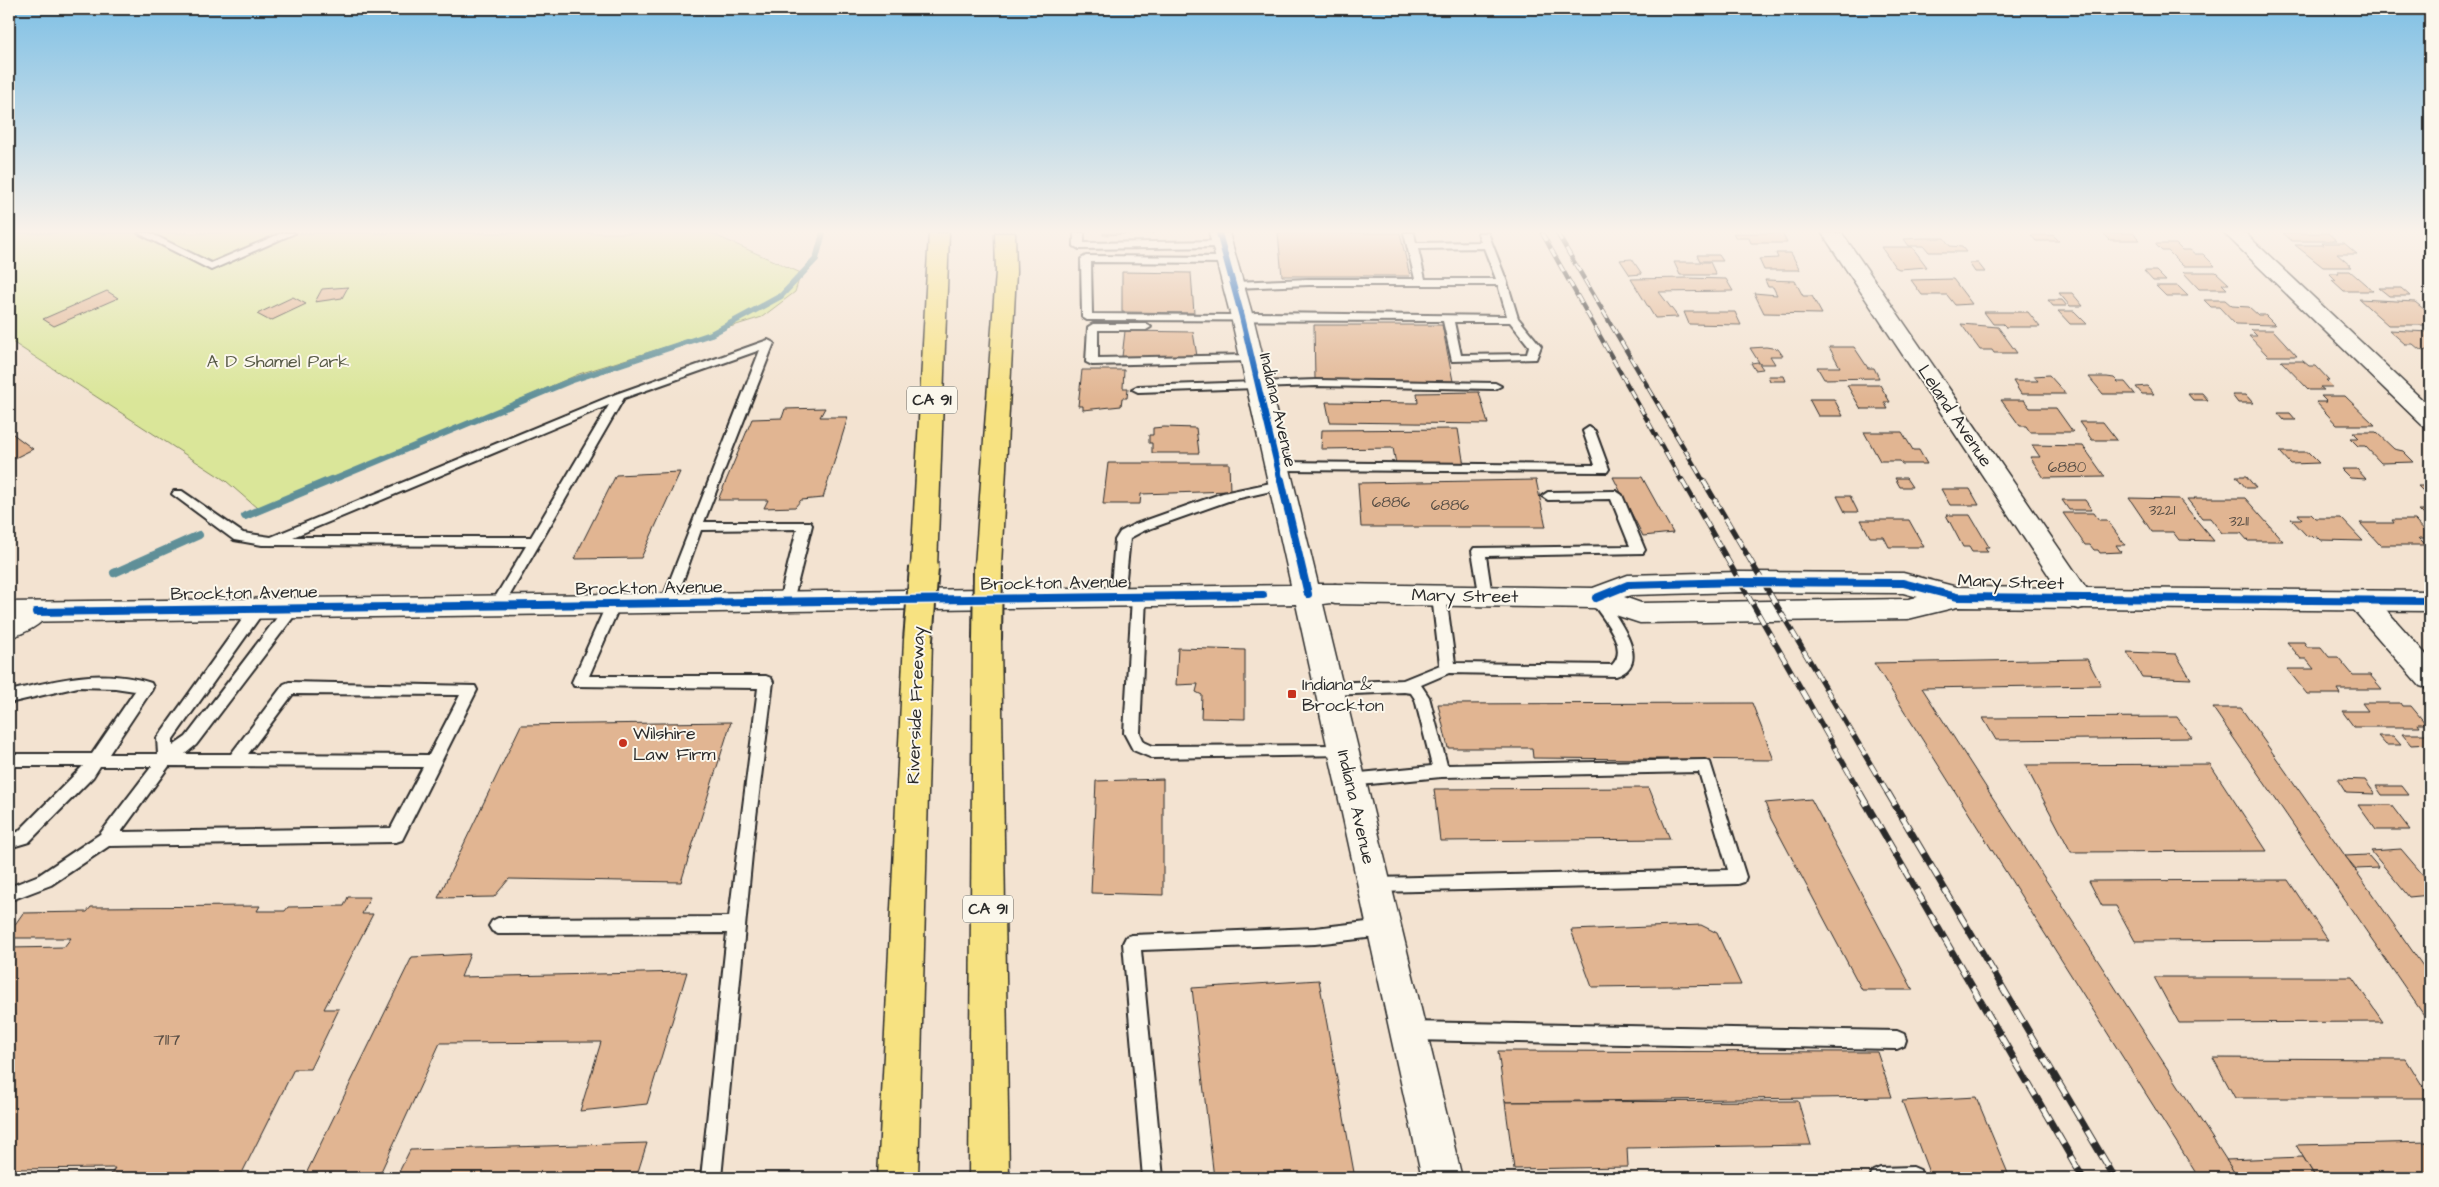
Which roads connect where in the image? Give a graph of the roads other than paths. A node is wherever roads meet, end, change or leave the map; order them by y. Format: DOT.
graph roads {
  1 [pos="937,288"];
  2 [pos="1005,288"];
  3 [pos="1087,288"];
  4 [pos="1234,288"];
  5 [pos="1504,288"];
  6 [pos="1869,288"];
  7 [pos="2292,288"];
  8 [pos="1448,318"];
  9 [pos="1238,320"];
  10 [pos="1512,320"];
  11 [pos="1251,358"];
  12 [pos="1257,384"];
  13 [pos="1495,386"];
  14 [pos="1138,388"];
  15 [pos="620,396"];
  16 [pos="2430,420"];
  17 [pos="1589,431"];
  18 [pos="1278,475"];
  19 [pos="178,494"];
  20 [pos="1548,496"];
  21 [pos="696,526"];
  22 [pos="270,541"];
  23 [pos="535,542"];
  24 [pos="1321,594"];
  25 [pos="1438,596"];
  26 [pos="1485,596"];
  27 [pos="1128,598"];
  28 [pos="1596,598"];
  29 [pos="2079,599"];
  30 [pos="786,601"];
  31 [pos="2362,601"];
  32 [pos="2430,601"];
  33 [pos="614,603"];
  34 [pos="668,603"];
  35 [pos="498,604"];
  36 [pos="258,607"];
  37 [pos="292,607"];
  38 [pos="22,612"];
  39 [pos="9,628"];
  40 [pos="1448,668"];
  41 [pos="2430,678"];
  42 [pos="1404,686"];
  43 [pos="1329,689"];
  44 [pos="9,697"];
  45 [pos="97,759"];
  46 [pos="166,759"];
  47 [pos="9,760"];
  48 [pos="235,760"];
  49 [pos="433,761"];
  50 [pos="1347,766"];
  51 [pos="1441,771"];
  52 [pos="106,838"];
  53 [pos="9,840"];
  54 [pos="1374,885"];
  55 [pos="9,894"];
  56 [pos="736,925"];
  57 [pos="498,926"];
  58 [pos="1384,928"];
  59 [pos="1408,1031"];
  60 [pos="1897,1040"];
  61 [pos="1913,1177"];
  62 [pos="710,1178"];
  63 [pos="898,1178"];
  64 [pos="989,1178"];
  65 [pos="1153,1178"];
  66 [pos="1442,1178"];
  67 [pos="1880,1178"];
  1 -- 63 [label="highway, Riverside Freeway / CA 91, bridge"];
  2 -- 64 [label="highway, CA 91, bridge"];
  3 -- 9 [label="lane"];
  4 -- 9 [label="main road, Indiana Avenue"];
  5 -- 10 [label="lane"];
  6 -- 29 [label="main road, Leland Avenue"];
  7 -- 16 [label="main road"];
  8 -- 9 [label="lane"];
  8 -- 10 [label="lane"];
  8 -- 10 [label="lane"];
  9 -- 11 [label="main road, Indiana Avenue"];
  9 -- 11 [label="lane"];
  11 -- 12 [label="main road, Indiana Avenue"];
  12 -- 13 [label="lane"];
  12 -- 14 [label="lane"];
  12 -- 18 [label="main road, Indiana Avenue"];
  15 -- 21 [label="lane"];
  15 -- 22 [label="lane"];
  15 -- 23 [label="lane"];
  17 -- 18 [label="lane"];
  18 -- 24 [label="main road, Indiana Avenue"];
  18 -- 27 [label="lane"];
  19 -- 22 [label="lane"];
  20 -- 26 [label="lane"];
  21 -- 30 [label="lane"];
  21 -- 34 [label="lane"];
  22 -- 23 [label="lane"];
  23 -- 35 [label="lane"];
  24 -- 25 [label="main road, Mary Street"];
  24 -- 27 [label="main road, Brockton Avenue"];
  24 -- 43 [label="main road, Indiana Avenue"];
  25 -- 26 [label="main road, Mary Street"];
  25 -- 40 [label="lane"];
  26 -- 28 [label="main road, Mary Street"];
  27 -- 30 [label="main road, Brockton Avenue"];
  27 -- 50 [label="lane"];
  28 -- 29 [label="main road, Mary Street"];
  28 -- 40 [label="lane"];
  29 -- 31 [label="main road, Mary Street"];
  30 -- 34 [label="main road, Brockton Avenue"];
  31 -- 32 [label="main road, Mary Street"];
  31 -- 41 [label="main road"];
  33 -- 34 [label="main road, Brockton Avenue"];
  33 -- 35 [label="main road, Brockton Avenue"];
  33 -- 56 [label="lane"];
  35 -- 37 [label="main road, Brockton Avenue"];
  36 -- 37 [label="main road, Brockton Avenue"];
  36 -- 38 [label="main road, Brockton Avenue"];
  36 -- 46 [label="lane"];
  37 -- 46 [label="lane"];
  38 -- 39 [label="main road"];
  40 -- 42 [label="lane"];
  42 -- 43 [label="lane"];
  42 -- 51 [label="lane"];
  43 -- 50 [label="main road, Indiana Avenue"];
  44 -- 45 [label="lane"];
  45 -- 46 [label="lane"];
  45 -- 47 [label="lane"];
  45 -- 53 [label="lane"];
  46 -- 48 [label="lane"];
  46 -- 52 [label="lane"];
  48 -- 49 [label="lane"];
  48 -- 49 [label="lane"];
  49 -- 52 [label="lane"];
  50 -- 51 [label="lane"];
  50 -- 54 [label="main road, Indiana Avenue"];
  51 -- 54 [label="lane"];
  52 -- 55 [label="lane"];
  54 -- 58 [label="main road, Indiana Avenue"];
  56 -- 57 [label="lane"];
  56 -- 62 [label="lane"];
  58 -- 59 [label="main road, Indiana Avenue"];
  58 -- 65 [label="lane"];
  59 -- 60 [label="lane"];
  59 -- 66 [label="main road, Indiana Avenue"];
  61 -- 67 [label="lane"];
}
